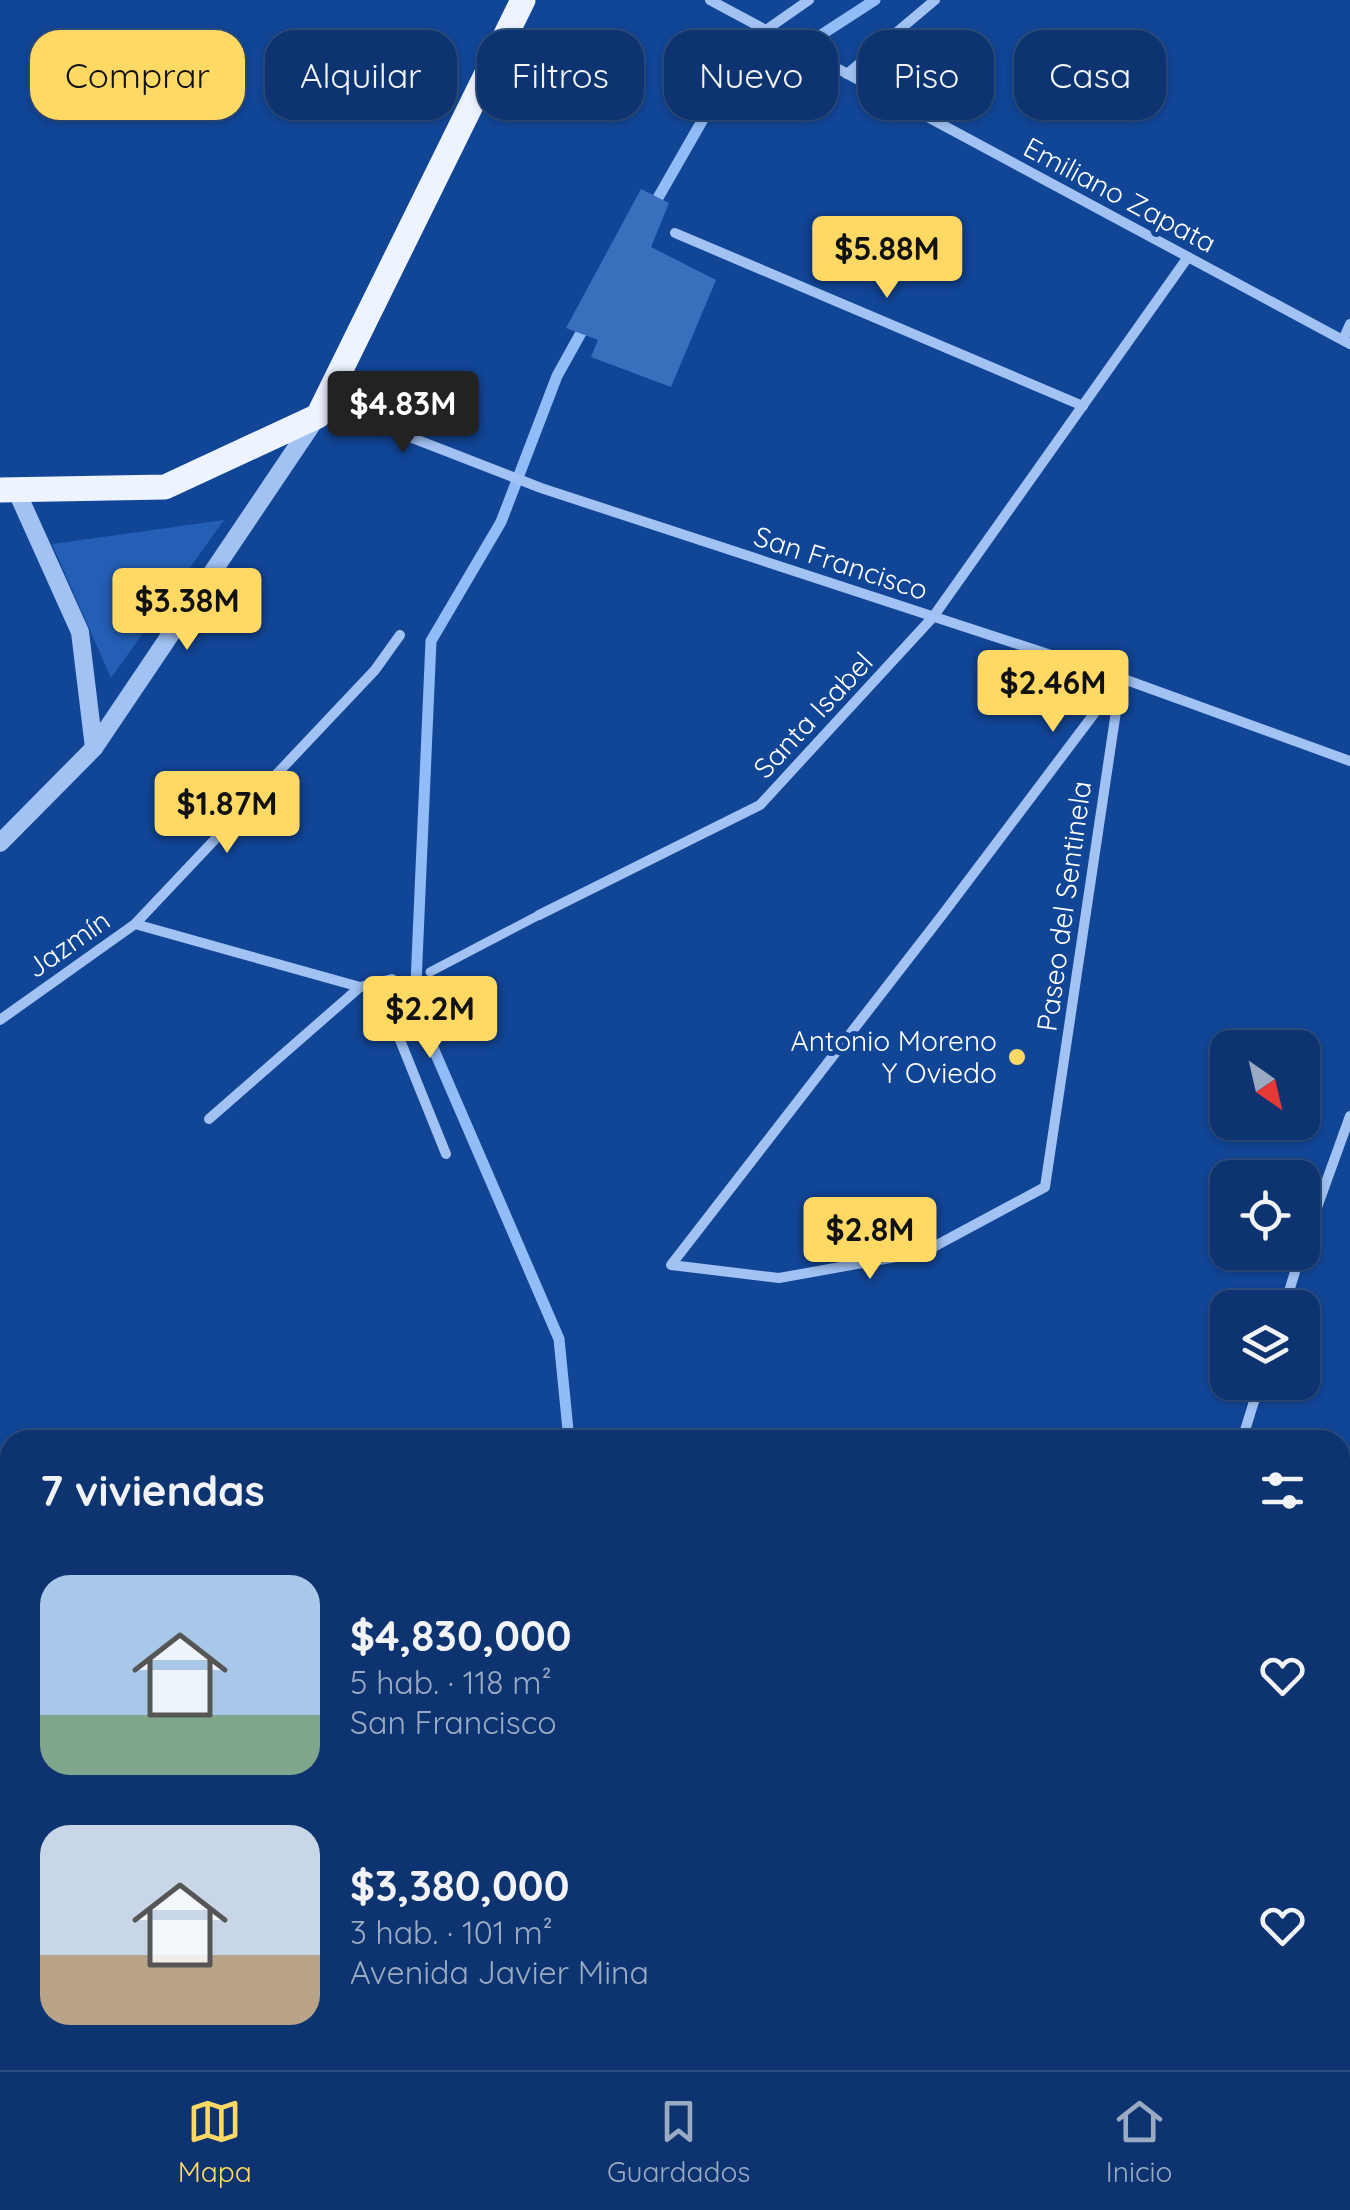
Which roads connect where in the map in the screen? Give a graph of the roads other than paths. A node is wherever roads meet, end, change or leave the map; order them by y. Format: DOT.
graph roads {
  1 [pos="523,0"];
  2 [pos="710,0"];
  3 [pos="809,0"];
  4 [pos="935,0"];
  5 [pos="765,30"];
  6 [pos="774,30"];
  7 [pos="838,70"];
  8 [pos="846,74"];
  9 [pos="675,233"];
  10 [pos="1188,257"];
  11 [pos="1350,324"];
  12 [pos="1347,342"];
  13 [pos="1083,406"];
  14 [pos="318,416"];
  15 [pos="4,491"];
  16 [pos="933,617"];
  17 [pos="400,635"];
  18 [pos="1121,678"];
  19 [pos="94,748"];
  20 [pos="1350,761"];
  21 [pos="0,842"];
  22 [pos="539,915"];
  23 [pos="135,924"];
  24 [pos="430,972"];
  25 [pos="392,979"];
  26 [pos="377,983"];
  27 [pos="360,987"];
  28 [pos="0,1020"];
  29 [pos="1350,1116"];
  30 [pos="209,1119"];
  31 [pos="446,1154"];
  32 [pos="1320,1194"];
  33 [pos="1254,1400"];
  34 [pos="1245,1430"];
  1 -- 14 [label="main road"];
  2 -- 5 [label="street, Emiliano Zapata"];
  3 -- 6 [label="street"];
  4 -- 8 [label="street"];
  7 -- 8 [label="street, Emiliano Zapata"];
  8 -- 10 [label="street, Emiliano Zapata"];
  9 -- 13 [label="street"];
  10 -- 12 [label="street, Emiliano Zapata"];
  10 -- 13 [label="street, Santa Isabel"];
  11 -- 12 [label="street"];
  13 -- 16 [label="street, Santa Isabel"];
  14 -- 15 [label="main road"];
  14 -- 16 [label="street, San Francisco"];
  14 -- 19 [label="street"];
  15 -- 19 [label="street"];
  16 -- 18 [label="street, San Francisco"];
  16 -- 22 [label="street, Santa Isabel"];
  17 -- 23 [label="street, Jazmín"];
  18 -- 18 [label="street, Paseo del Sentinela"];
  18 -- 20 [label="street, San Francisco"];
  19 -- 21 [label="street"];
  22 -- 24 [label="street, Santa Isabel"];
  23 -- 27 [label="street"];
  23 -- 28 [label="street, Jazmín"];
  25 -- 26 [label="street"];
  26 -- 27 [label="street"];
  26 -- 31 [label="street"];
  27 -- 30 [label="street"];
  29 -- 32 [label="street"];
  33 -- 34 [label="street"];
}
